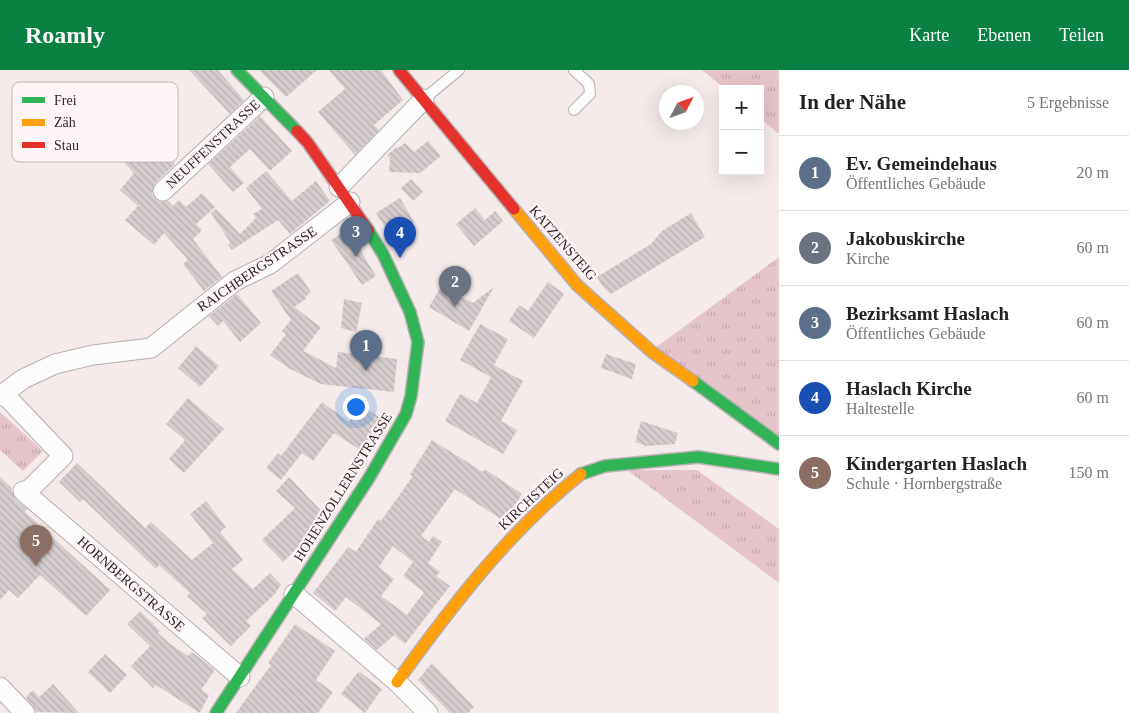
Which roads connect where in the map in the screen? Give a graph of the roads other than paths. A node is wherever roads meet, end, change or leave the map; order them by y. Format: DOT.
graph roads {
  1 [pos="236,70"];
  2 [pos="398,70"];
  3 [pos="459,70"];
  4 [pos="574,70"];
  5 [pos="264,97"];
  6 [pos="424,99"];
  7 [pos="574,110"];
  8 [pos="339,187"];
  9 [pos="163,191"];
  10 [pos="350,202"];
  11 [pos="2,395"];
  12 [pos="779,444"];
  13 [pos="779,469"];
  14 [pos="294,594"];
  15 [pos="240,677"];
  16 [pos="397,682"];
  17 [pos="0,687"];
  18 [pos="25,713"];
  19 [pos="216,713"];
  20 [pos="428,713"];
  1 -- 5 [label="street, HOHENZOLLERNSTRASSE"];
  2 -- 6 [label="street, KATZENSTEIG"];
  3 -- 6 [label="lane"];
  4 -- 7 [label="lane"];
  5 -- 8 [label="street, HOHENZOLLERNSTRASSE"];
  5 -- 9 [label="street, NEUFFENSTRASSE"];
  6 -- 8 [label="street"];
  6 -- 12 [label="street, KATZENSTEIG"];
  8 -- 10 [label="street, HOHENZOLLERNSTRASSE"];
  10 -- 11 [label="street, RAICHBERGSTRASSE"];
  10 -- 14 [label="street, HOHENZOLLERNSTRASSE"];
  11 -- 15 [label="street, HORNBERGSTRASSE"];
  13 -- 16 [label="street, KIRCHSTEIG"];
  14 -- 15 [label="street, HOHENZOLLERNSTRASSE"];
  14 -- 16 [label="street"];
  15 -- 19 [label="street, HOHENZOLLERNSTRASSE"];
  16 -- 20 [label="street"];
  17 -- 18 [label="street"];
}
